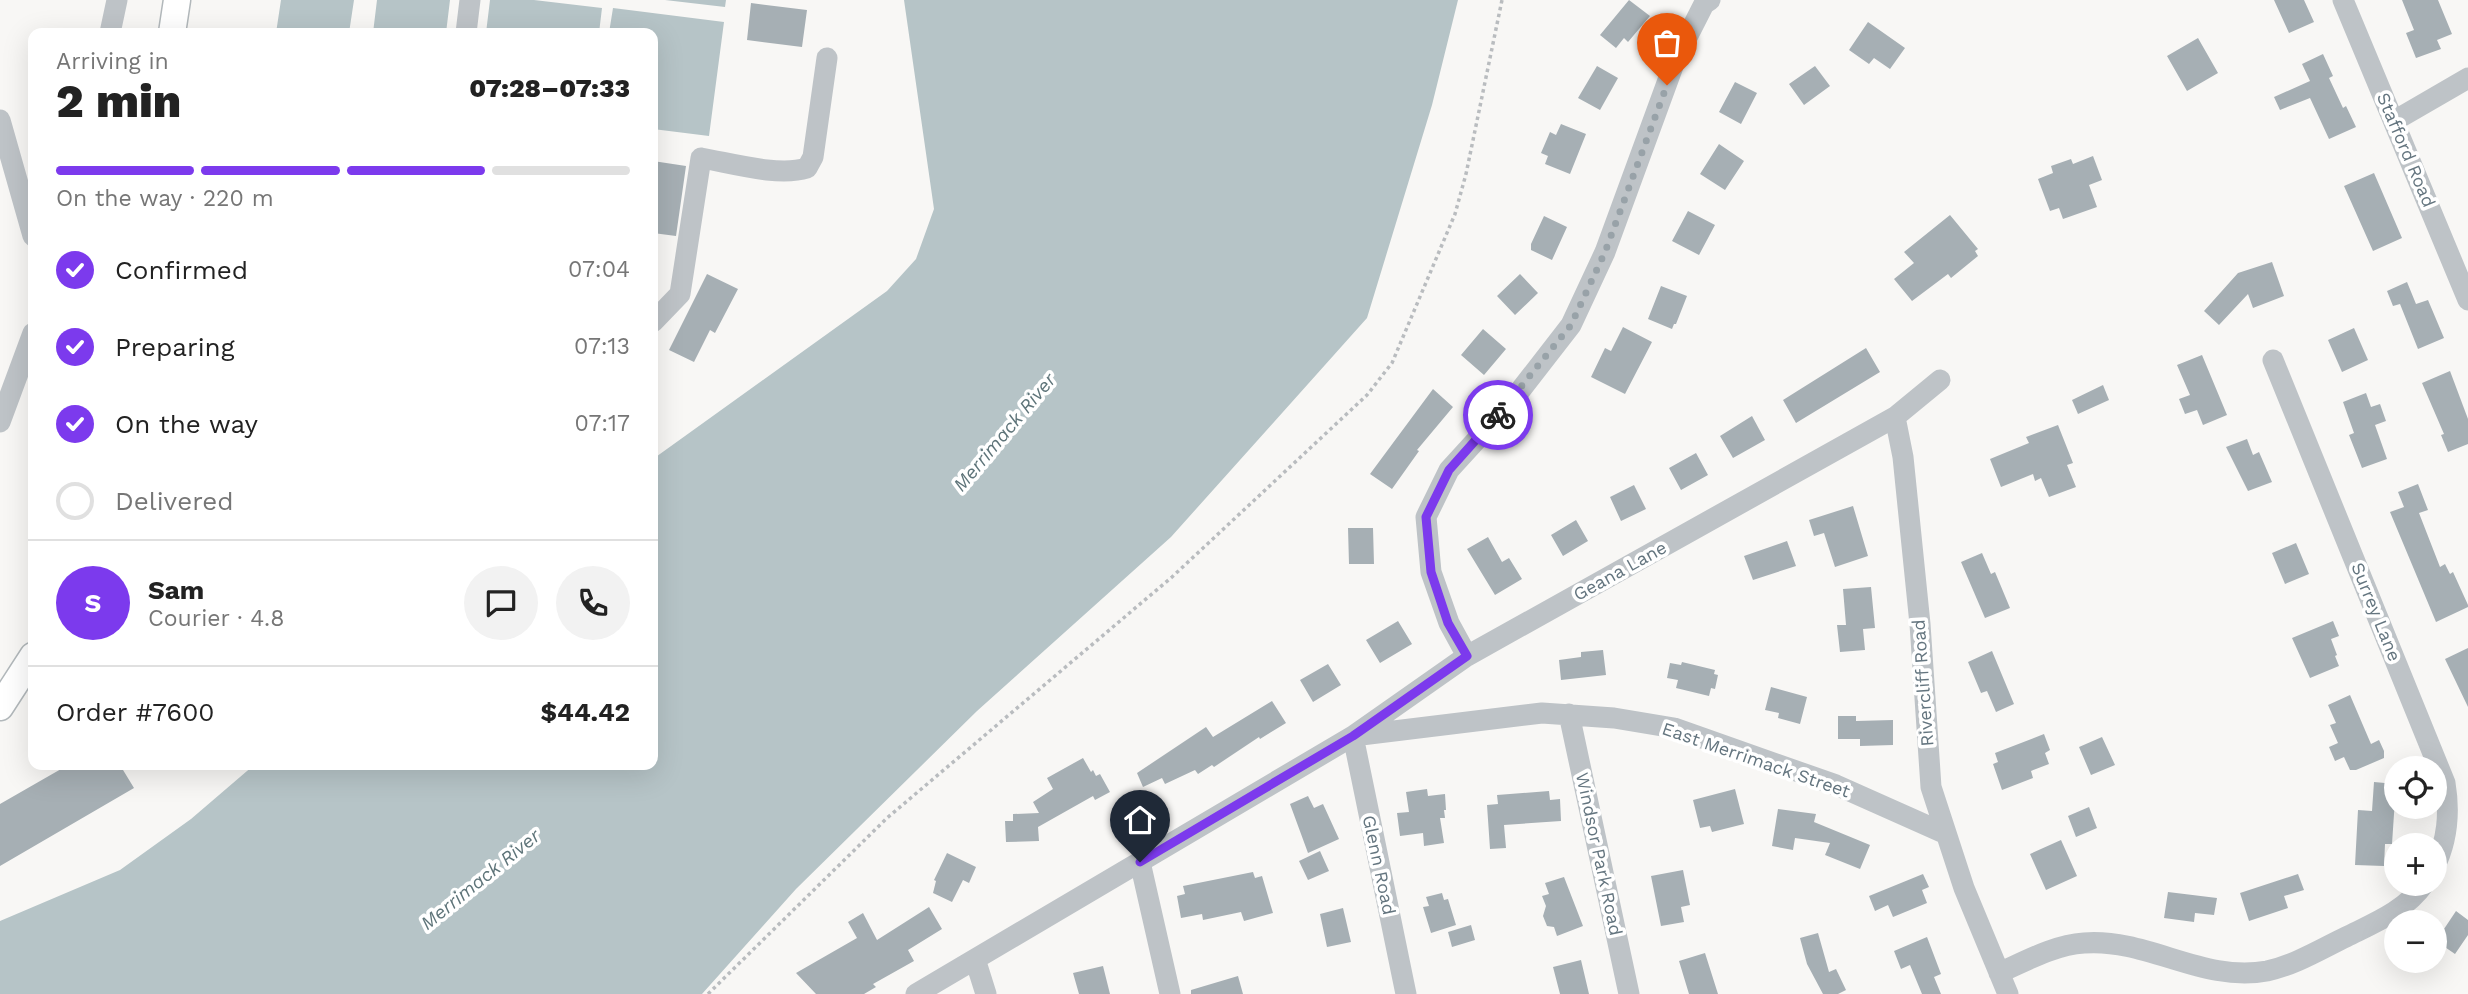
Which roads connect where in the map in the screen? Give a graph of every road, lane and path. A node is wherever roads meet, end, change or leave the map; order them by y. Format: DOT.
graph roads {
  1 [pos="117,0"];
  2 [pos="177,0"];
  3 [pos="470,0"];
  4 [pos="1502,0"];
  5 [pos="1710,0"];
  6 [pos="2343,0"];
  7 [pos="111,28"];
  8 [pos="173,28"];
  9 [pos="467,28"];
  10 [pos="827,58"];
  11 [pos="2468,78"];
  12 [pos="0,120"];
  13 [pos="2394,121"];
  14 [pos="5,159"];
  15 [pos="28,222"];
  16 [pos="2468,300"];
  17 [pos="658,317"];
  18 [pos="28,346"];
  19 [pos="2273,360"];
  20 [pos="1940,380"];
  21 [pos="1895,417"];
  22 [pos="0,422"];
  23 [pos="1467,656"];
  24 [pos="28,664"];
  25 [pos="0,707"];
  26 [pos="1569,714"];
  27 [pos="1353,736"];
  28 [pos="2446,833"];
  29 [pos="1946,834"];
  30 [pos="1140,862"];
  31 [pos="2413,896"];
  32 [pos="975,959"];
  33 [pos="1999,973"];
  34 [pos="708,994"];
  35 [pos="916,994"];
  36 [pos="986,994"];
  37 [pos="1170,994"];
  38 [pos="1406,994"];
  39 [pos="1629,994"];
  40 [pos="2008,994"];
  1 -- 7 [label="street"];
  2 -- 8 [label="main road"];
  3 -- 9 [label="street"];
  4 -- 34 [label="path"];
  5 -- 23 [label="street"];
  6 -- 13 [label="street, Stafford Road"];
  10 -- 17 [label="street"];
  11 -- 13 [label="street"];
  12 -- 14 [label="street"];
  13 -- 16 [label="street, Stafford Road"];
  14 -- 15 [label="street"];
  18 -- 22 [label="street"];
  19 -- 28 [label="street, Surrey Lane"];
  20 -- 21 [label="street"];
  21 -- 23 [label="street, Geana Lane"];
  21 -- 29 [label="street, Rivercliff Road"];
  23 -- 27 [label="street, Geana Lane"];
  24 -- 25 [label="main road"];
  26 -- 27 [label="street, East Merrimack Street"];
  26 -- 29 [label="street, East Merrimack Street"];
  26 -- 39 [label="street, Windsor Park Road"];
  27 -- 30 [label="street, East Merrimack Street"];
  27 -- 38 [label="street, Glenn Road"];
  29 -- 33 [label="street, Rivercliff Road"];
  30 -- 32 [label="street, East Merrimack Street"];
  30 -- 37 [label="street"];
  31 -- 33 [label="street"];
  32 -- 35 [label="street, East Merrimack Street"];
  32 -- 36 [label="street"];
  33 -- 40 [label="street, Rivercliff Road"];
}
